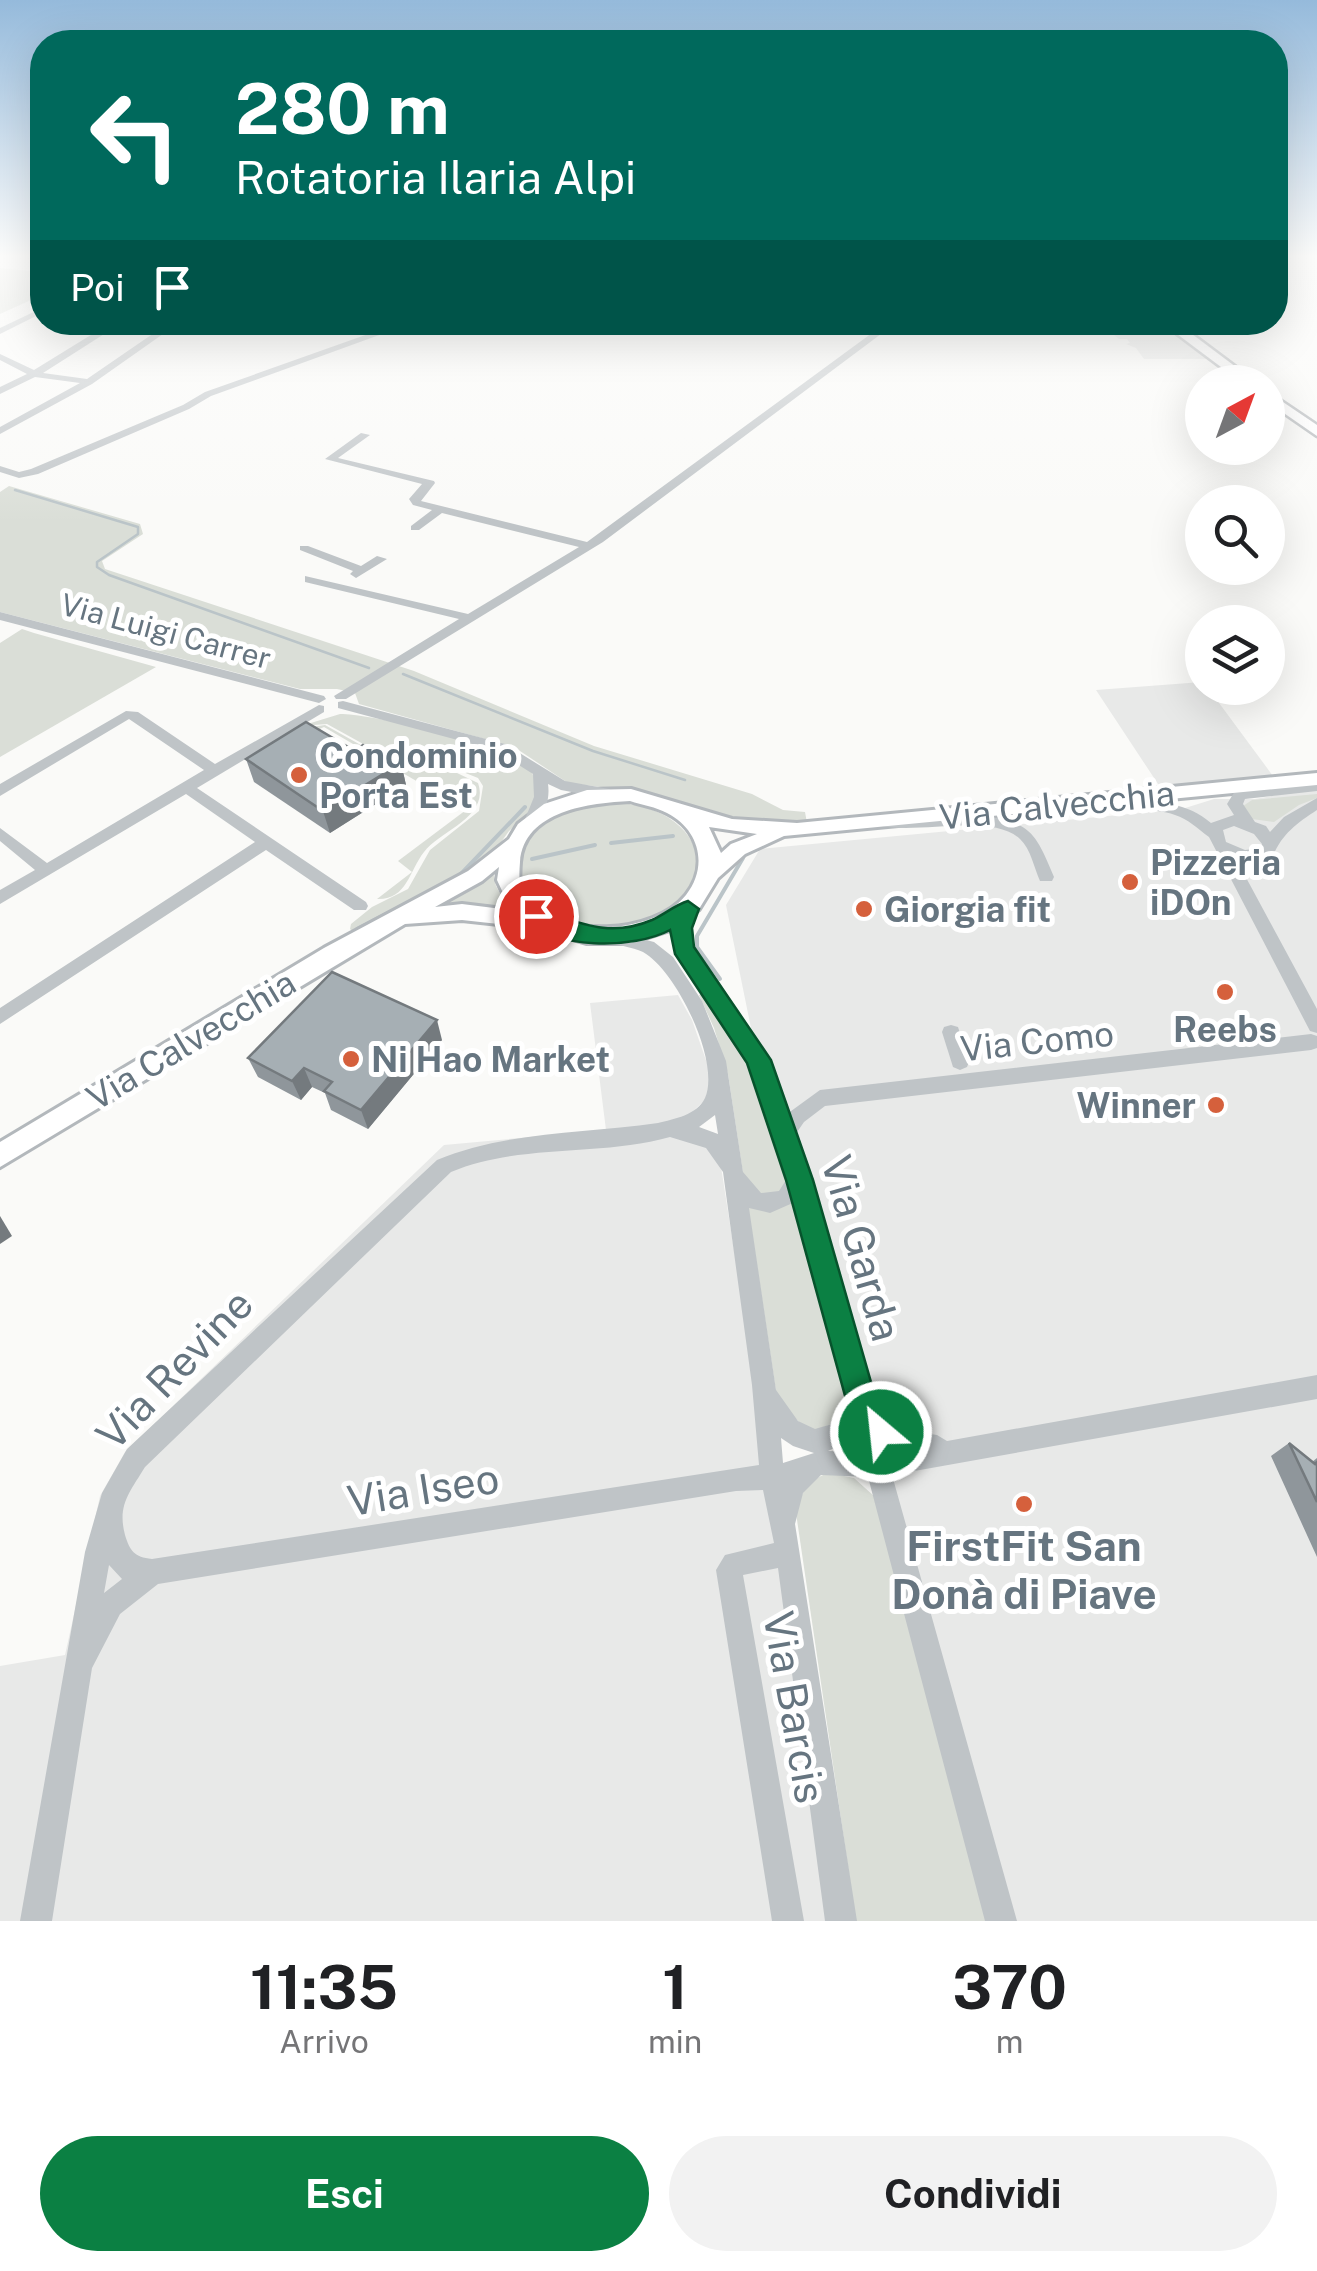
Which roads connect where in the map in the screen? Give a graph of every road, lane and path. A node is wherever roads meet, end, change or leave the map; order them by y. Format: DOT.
graph roads {
  1 [pos="84,344"];
  2 [pos="145,344"];
  3 [pos="349,344"];
  4 [pos="864,344"];
  5 [pos="1196,344"];
  6 [pos="0,357"];
  7 [pos="1225,365"];
  8 [pos="34,374"];
  9 [pos="89,382"];
  10 [pos="0,391"];
  11 [pos="1285,409"];
  12 [pos="0,431"];
  13 [pos="1314,431"];
  14 [pos="365,436"];
  15 [pos="0,469"];
  16 [pos="440,509"];
  17 [pos="414,528"];
  18 [pos="589,546"];
  19 [pos="304,548"];
  20 [pos="381,559"];
  21 [pos="362,570"];
  22 [pos="308,579"];
  23 [pos="338,584"];
  24 [pos="0,616"];
  25 [pos="472,618"];
  26 [pos="342,700"];
  27 [pos="319,704"];
  28 [pos="214,770"];
  29 [pos="540,772"];
  30 [pos="1317,782"];
  31 [pos="186,787"];
  32 [pos="0,790"];
  33 [pos="610,794"];
  34 [pos="1317,803"];
  35 [pos="1075,804"];
  36 [pos="678,812"];
  37 [pos="533,819"];
  38 [pos="888,822"];
  39 [pos="1287,823"];
  40 [pos="1251,825"];
  41 [pos="797,830"];
  42 [pos="0,833"];
  43 [pos="1217,840"];
  44 [pos="268,841"];
  45 [pos="1270,842"];
  46 [pos="512,845"];
  47 [pos="1255,857"];
  48 [pos="47,870"];
  49 [pos="710,873"];
  50 [pos="1046,877"];
  51 [pos="1237,878"];
  52 [pos="0,898"];
  53 [pos="360,906"];
  54 [pos="688,909"];
  55 [pos="543,921"];
  56 [pos="383,926"];
  57 [pos="610,936"];
  58 [pos="0,1017"];
  59 [pos="951,1032"];
  60 [pos="1315,1036"];
  61 [pos="717,1061"];
  62 [pos="960,1062"];
  63 [pos="671,1129"];
  64 [pos="785,1133"];
  65 [pos="0,1156"];
  66 [pos="734,1178"];
  67 [pos="799,1178"];
  68 [pos="764,1385"];
  69 [pos="1317,1386"];
  70 [pos="862,1403"];
  71 [pos="979,1446"];
  72 [pos="825,1463"];
  73 [pos="878,1466"];
  74 [pos="772,1476"];
  75 [pos="888,1501"];
  76 [pos="108,1520"];
  77 [pos="786,1540"];
  78 [pos="152,1572"];
  79 [pos="81,1661"];
  80 [pos="36,1921"];
  81 [pos="788,1921"];
  82 [pos="841,1921"];
  83 [pos="1001,1921"];
  1 -- 8 [label="street"];
  2 -- 9 [label="street"];
  3 -- 15 [label="street"];
  4 -- 18 [label="street"];
  5 -- 7 [label="highway"];
  6 -- 8 [label="street"];
  8 -- 9 [label="street"];
  8 -- 10 [label="street"];
  9 -- 12 [label="street"];
  11 -- 13 [label="highway"];
  14 -- 16 [label="street"];
  16 -- 17 [label="street"];
  16 -- 18 [label="street"];
  18 -- 25 [label="street"];
  19 -- 21 [label="street"];
  20 -- 21 [label="street"];
  21 -- 23 [label="street"];
  22 -- 23 [label="street"];
  23 -- 25 [label="street"];
  24 -- 27 [label="street, Via Luigi Carrer"];
  25 -- 26 [label="street"];
  26 -- 27 [label="street"];
  26 -- 29 [label="street"];
  27 -- 28 [label="street"];
  28 -- 31 [label="street"];
  28 -- 32 [label="street"];
  29 -- 33 [label="street"];
  29 -- 37 [label="street"];
  30 -- 35 [label="main road, Via Calvecchia"];
  30 -- 40 [label="street"];
  31 -- 44 [label="street"];
  31 -- 48 [label="street"];
  33 -- 36 [label="main road"];
  33 -- 37 [label="main road"];
  34 -- 39 [label="street"];
  35 -- 38 [label="main road, Via Calvecchia"];
  35 -- 43 [label="street"];
  36 -- 41 [label="main road, Via Calvecchia"];
  36 -- 49 [label="main road"];
  37 -- 46 [label="main road"];
  38 -- 41 [label="main road, Via Calvecchia"];
  38 -- 50 [label="street"];
  39 -- 40 [label="street"];
  39 -- 45 [label="street"];
  40 -- 43 [label="street"];
  40 -- 45 [label="street"];
  41 -- 49 [label="main road, Via Calvecchia"];
  42 -- 48 [label="street"];
  43 -- 47 [label="street"];
  43 -- 51 [label="street, Via Como"];
  44 -- 53 [label="street"];
  44 -- 58 [label="street"];
  45 -- 47 [label="street"];
  46 -- 55 [label="main road"];
  46 -- 56 [label="main road, Via Calvecchia"];
  47 -- 51 [label="street"];
  48 -- 52 [label="street"];
  49 -- 54 [label="main road"];
  51 -- 60 [label="street, Via Como"];
  54 -- 57 [label="main road"];
  54 -- 64 [label="street, Via Garda"];
  55 -- 56 [label="main road, Via Calvecchia"];
  55 -- 57 [label="main road"];
  56 -- 65 [label="main road, Via Calvecchia"];
  57 -- 61 [label="street, Via Barcis"];
  59 -- 62 [label="street, Via Como"];
  60 -- 64 [label="street, Via Como"];
  61 -- 63 [label="street, Via Revine"];
  61 -- 66 [label="street, Via Barcis"];
  63 -- 66 [label="street, Via Revine"];
  63 -- 76 [label="street, Via Revine"];
  64 -- 67 [label="street, Via Garda"];
  66 -- 67 [label="street"];
  66 -- 68 [label="street, Via Barcis"];
  67 -- 70 [label="street, Via Garda"];
  68 -- 70 [label="street, Via Barcis"];
  68 -- 74 [label="street, Via Barcis"];
  69 -- 71 [label="street, Via Iseo"];
  70 -- 71 [label="street, Via Iseo"];
  70 -- 73 [label="street, Via Garda"];
  71 -- 73 [label="street, Via Iseo"];
  72 -- 73 [label="street, Via Iseo"];
  72 -- 74 [label="street, Via Iseo"];
  72 -- 75 [label="street"];
  72 -- 77 [label="street"];
  73 -- 75 [label="street, Via Garda"];
  74 -- 77 [label="street, Via Barcis"];
  74 -- 78 [label="street, Via Iseo"];
  75 -- 83 [label="street, Via Garda"];
  76 -- 78 [label="street"];
  76 -- 79 [label="street, Via Revine"];
  77 -- 81 [label="street, Via Barcis"];
  77 -- 82 [label="street, Via Barcis"];
  78 -- 79 [label="street, Via Iseo"];
  79 -- 80 [label="street, Via Revine"];
}
